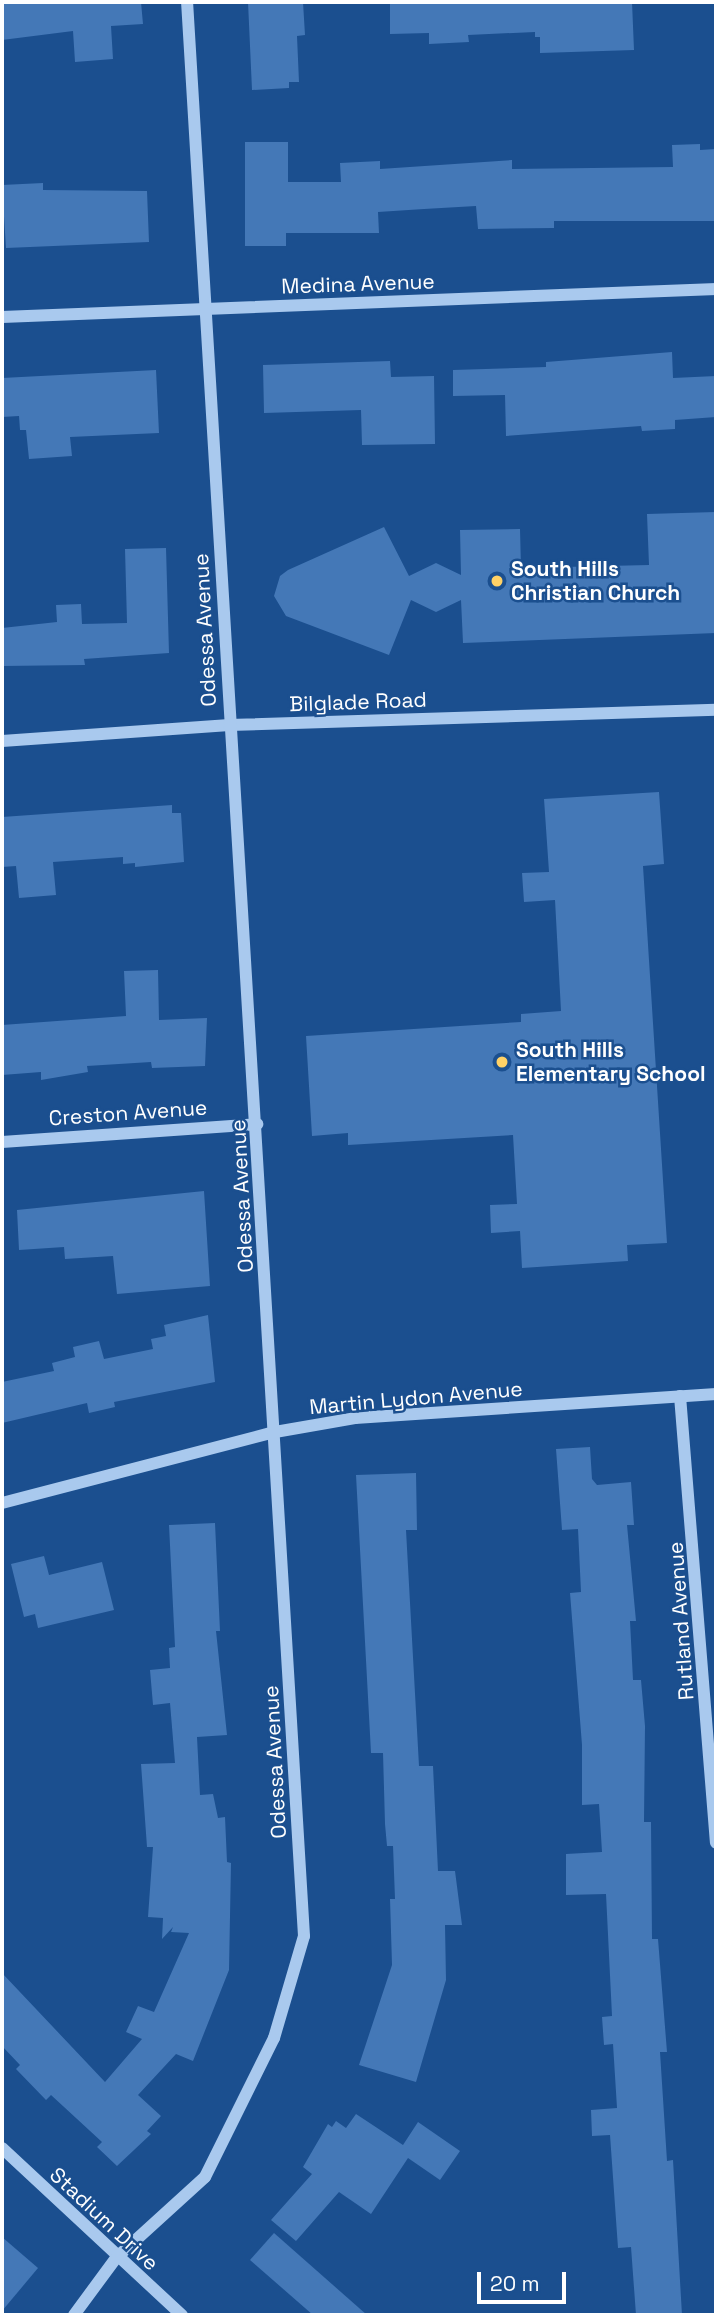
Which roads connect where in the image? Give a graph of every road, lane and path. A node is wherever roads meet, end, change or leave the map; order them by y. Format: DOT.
graph roads {
  1 [pos="187,2"];
  2 [pos="716,289"];
  3 [pos="205,310"];
  4 [pos="2,317"];
  5 [pos="716,710"];
  6 [pos="229,725"];
  7 [pos="2,740"];
  8 [pos="257,1124"];
  9 [pos="2,1142"];
  10 [pos="716,1394"];
  11 [pos="680,1396"];
  12 [pos="275,1432"];
  13 [pos="2,1503"];
  14 [pos="716,1843"];
  15 [pos="2,2148"];
  16 [pos="116,2258"];
  17 [pos="74,2315"];
  18 [pos="182,2315"];
  1 -- 3 [label="street, Odessa Avenue"];
  2 -- 3 [label="street, Medina Avenue"];
  3 -- 4 [label="street, Medina Avenue"];
  3 -- 6 [label="street, Odessa Avenue"];
  5 -- 6 [label="street, Bilglade Road"];
  6 -- 7 [label="street, Bilglade Road"];
  6 -- 8 [label="street, Odessa Avenue"];
  8 -- 9 [label="street, Creston Avenue"];
  8 -- 12 [label="street, Odessa Avenue"];
  10 -- 11 [label="street, Martin Lydon Avenue"];
  11 -- 12 [label="street, Martin Lydon Avenue"];
  11 -- 14 [label="street, Rutland Avenue"];
  12 -- 13 [label="street, Martin Lydon Avenue"];
  12 -- 16 [label="street, Odessa Avenue"];
  15 -- 16 [label="street, Stadium Drive"];
  16 -- 17 [label="street, Odessa Avenue"];
  16 -- 18 [label="street, Stadium Drive"];
}
